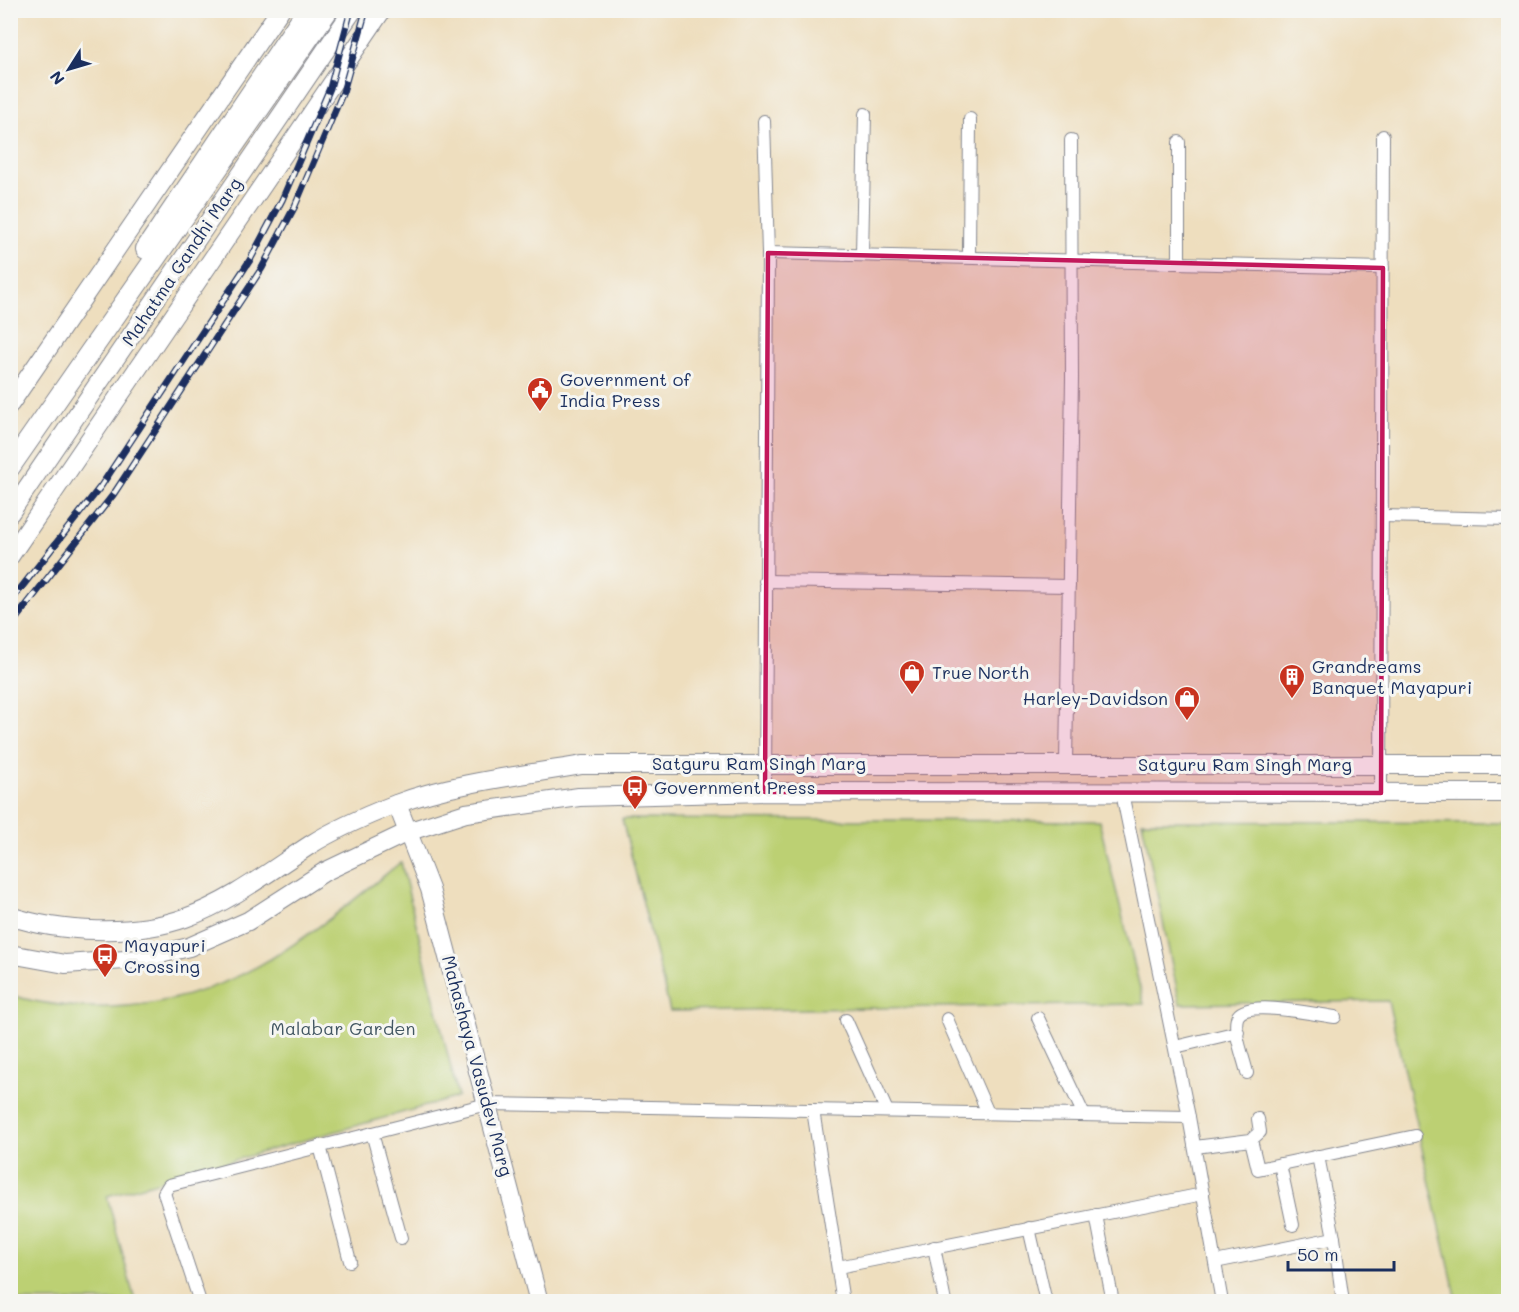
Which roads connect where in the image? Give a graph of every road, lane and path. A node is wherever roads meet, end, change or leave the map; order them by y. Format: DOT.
graph roads {
  1 [pos="280,10"];
  2 [pos="307,10"];
  3 [pos="328,10"];
  4 [pos="353,10"];
  5 [pos="382,10"];
  6 [pos="865,114"];
  7 [pos="970,119"];
  8 [pos="764,121"];
  9 [pos="1383,136"];
  10 [pos="1071,140"];
  11 [pos="1179,142"];
  12 [pos="768,253"];
  13 [pos="862,254"];
  14 [pos="969,256"];
  15 [pos="1071,259"];
  16 [pos="1179,262"];
  17 [pos="1383,268"];
  18 [pos="10,404"];
  19 [pos="10,446"];
  20 [pos="10,467"];
  21 [pos="10,513"];
  22 [pos="1383,516"];
  23 [pos="1509,519"];
  24 [pos="10,556"];
  25 [pos="765,582"];
  26 [pos="1069,586"];
  27 [pos="764,763"];
  28 [pos="1066,764"];
  29 [pos="1382,765"];
  30 [pos="1509,765"];
  31 [pos="765,792"];
  32 [pos="1122,793"];
  33 [pos="1381,793"];
  34 [pos="1509,793"];
  35 [pos="397,804"];
  36 [pos="410,831"];
  37 [pos="10,916"];
  38 [pos="12,955"];
  39 [pos="1335,1017"];
  40 [pos="1038,1018"];
  41 [pos="947,1019"];
  42 [pos="846,1020"];
  43 [pos="1238,1032"];
  44 [pos="1175,1047"];
  45 [pos="1247,1073"];
  46 [pos="487,1104"];
  47 [pos="813,1110"];
  48 [pos="887,1112"];
  49 [pos="988,1113"];
  50 [pos="1084,1115"];
  51 [pos="1190,1117"];
  52 [pos="1258,1119"];
  53 [pos="372,1133"];
  54 [pos="1415,1136"];
  55 [pos="1251,1140"];
  56 [pos="320,1146"];
  57 [pos="1195,1147"];
  58 [pos="1318,1156"];
  59 [pos="1280,1164"];
  60 [pos="1203,1194"];
  61 [pos="1096,1215"];
  62 [pos="1293,1225"];
  63 [pos="1029,1228"];
  64 [pos="400,1238"];
  65 [pos="1334,1238"];
  66 [pos="934,1247"];
  67 [pos="350,1262"];
  68 [pos="1215,1262"];
  69 [pos="838,1267"];
  70 [pos="200,1302"];
  71 [pos="539,1302"];
  72 [pos="843,1302"];
  73 [pos="945,1302"];
  74 [pos="1047,1302"];
  75 [pos="1113,1302"];
  76 [pos="1222,1302"];
  77 [pos="1343,1302"];
  1 -- 18 [label="main road"];
  2 -- 19 [label="main road, Mahatma Gandhi Marg"];
  3 -- 20 [label="main road, Mahatma Gandhi Marg"];
  4 -- 21 [label="main road, Mahatma Gandhi Marg"];
  5 -- 24 [label="main road"];
  6 -- 13 [label="street"];
  7 -- 14 [label="street"];
  8 -- 12 [label="street"];
  9 -- 17 [label="street"];
  10 -- 15 [label="street"];
  11 -- 16 [label="street"];
  12 -- 13 [label="street"];
  12 -- 25 [label="street"];
  13 -- 14 [label="street"];
  14 -- 15 [label="street"];
  15 -- 16 [label="street"];
  15 -- 26 [label="street"];
  16 -- 17 [label="street"];
  17 -- 22 [label="street"];
  22 -- 23 [label="street"];
  22 -- 29 [label="street"];
  25 -- 26 [label="street"];
  25 -- 27 [label="street"];
  26 -- 28 [label="street"];
  27 -- 28 [label="main road, Satguru Ram Singh Marg"];
  27 -- 31 [label="street"];
  27 -- 35 [label="main road, Satguru Ram Singh Marg"];
  28 -- 29 [label="main road, Satguru Ram Singh Marg"];
  29 -- 30 [label="main road, Satguru Ram Singh Marg"];
  29 -- 33 [label="street"];
  31 -- 32 [label="main road, Satguru Ram Singh Marg"];
  31 -- 36 [label="main road, Satguru Ram Singh Marg"];
  32 -- 33 [label="main road, Satguru Ram Singh Marg"];
  32 -- 44 [label="street"];
  33 -- 34 [label="main road, Satguru Ram Singh Marg"];
  35 -- 36 [label="main road, Mahashaya Vasudev Marg"];
  35 -- 37 [label="main road, Satguru Ram Singh Marg"];
  36 -- 38 [label="main road, Satguru Ram Singh Marg"];
  36 -- 46 [label="main road, Mahashaya Vasudev Marg"];
  39 -- 43 [label="street"];
  40 -- 50 [label="street"];
  41 -- 49 [label="street"];
  42 -- 48 [label="street"];
  43 -- 44 [label="street"];
  43 -- 45 [label="street"];
  44 -- 51 [label="street"];
  46 -- 47 [label="street"];
  46 -- 53 [label="street"];
  46 -- 71 [label="main road, Mahashaya Vasudev Marg"];
  47 -- 48 [label="street"];
  47 -- 69 [label="street"];
  48 -- 49 [label="street"];
  49 -- 50 [label="street"];
  50 -- 51 [label="street"];
  51 -- 57 [label="street"];
  52 -- 55 [label="street"];
  53 -- 56 [label="street"];
  53 -- 64 [label="street"];
  54 -- 58 [label="street"];
  55 -- 57 [label="street"];
  55 -- 59 [label="street"];
  56 -- 67 [label="street"];
  56 -- 70 [label="street"];
  57 -- 60 [label="street"];
  58 -- 59 [label="street"];
  58 -- 65 [label="street"];
  59 -- 62 [label="street"];
  60 -- 61 [label="street"];
  60 -- 68 [label="street"];
  61 -- 63 [label="street"];
  61 -- 75 [label="street"];
  63 -- 66 [label="street"];
  63 -- 74 [label="street"];
  65 -- 68 [label="street"];
  65 -- 77 [label="street"];
  66 -- 69 [label="street"];
  66 -- 73 [label="street"];
  68 -- 76 [label="street"];
  69 -- 72 [label="street"];
}
